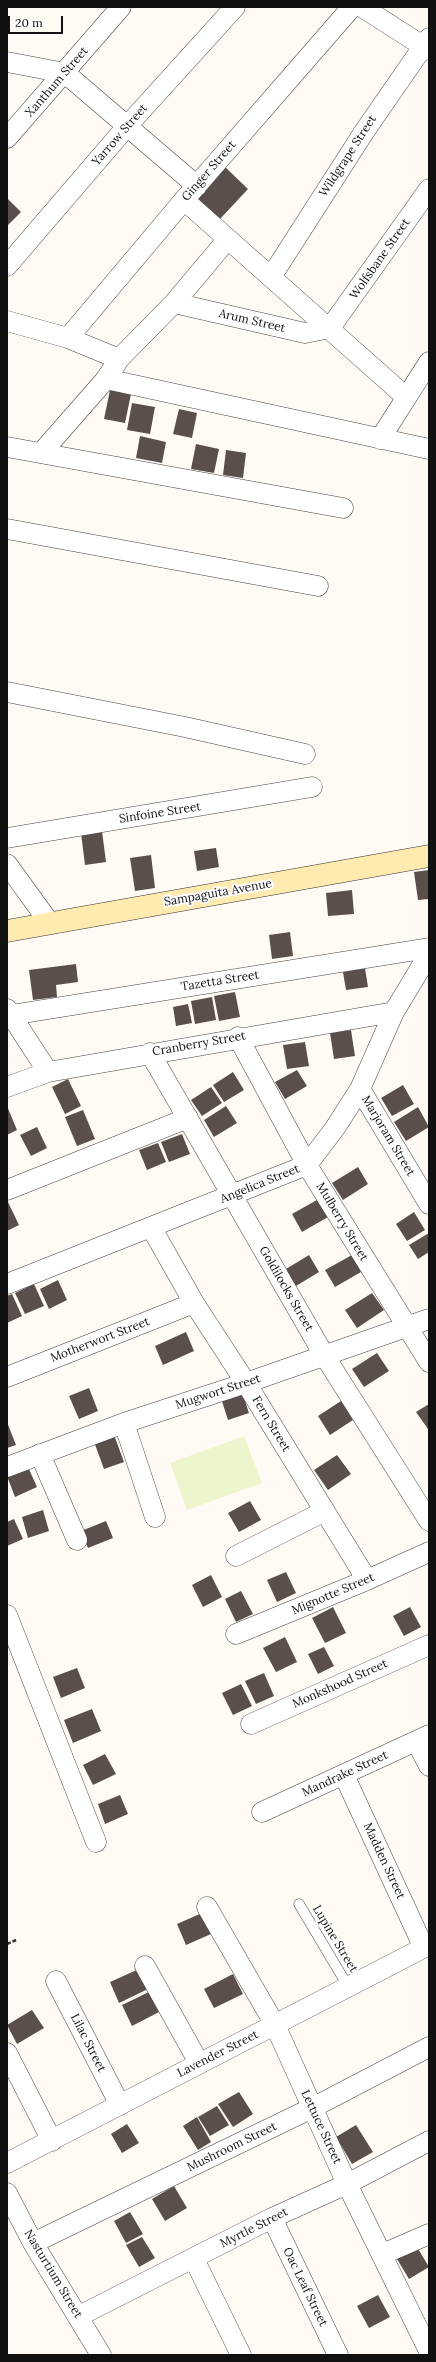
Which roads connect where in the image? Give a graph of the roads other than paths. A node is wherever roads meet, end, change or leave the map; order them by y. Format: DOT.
graph roads {
  1 [pos="121,7"];
  2 [pos="235,7"];
  3 [pos="352,7"];
  4 [pos="362,7"];
  5 [pos="427,45"];
  6 [pos="7,62"];
  7 [pos="65,73"];
  8 [pos="128,125"];
  9 [pos="7,138"];
  10 [pos="429,189"];
  11 [pos="191,193"];
  12 [pos="227,240"];
  13 [pos="7,266"];
  14 [pos="271,277"];
  15 [pos="174,303"];
  16 [pos="7,321"];
  17 [pos="330,328"];
  18 [pos="68,338"];
  19 [pos="119,359"];
  20 [pos="429,362"];
  21 [pos="106,379"];
  22 [pos="406,397"];
  23 [pos="380,439"];
  24 [pos="7,446"];
  25 [pos="429,449"];
  26 [pos="42,452"];
  27 [pos="343,508"];
  28 [pos="7,529"];
  29 [pos="318,586"];
  30 [pos="7,692"];
  31 [pos="305,754"];
  32 [pos="312,787"];
  33 [pos="7,838"];
  34 [pos="429,856"];
  35 [pos="7,864"];
  36 [pos="49,922"];
  37 [pos="7,930"];
  38 [pos="429,948"];
  39 [pos="429,954"];
  40 [pos="9,1012"];
  41 [pos="394,1012"];
  42 [pos="238,1037"];
  43 [pos="150,1053"];
  44 [pos="48,1072"];
  45 [pos="7,1087"];
  46 [pos="360,1089"];
  47 [pos="188,1118"];
  48 [pos="307,1165"];
  49 [pos="7,1190"];
  50 [pos="231,1196"];
  51 [pos="429,1204"];
  52 [pos="151,1227"];
  53 [pos="8,1282"];
  54 [pos="194,1303"];
  55 [pos="429,1319"];
  56 [pos="407,1328"];
  57 [pos="324,1355"];
  58 [pos="429,1362"];
  59 [pos="7,1377"];
  60 [pos="246,1383"];
  61 [pos="124,1423"];
  62 [pos="40,1454"];
  63 [pos="7,1467"];
  64 [pos="324,1511"];
  65 [pos="156,1517"];
  66 [pos="429,1521"];
  67 [pos="76,1540"];
  68 [pos="429,1552"];
  69 [pos="236,1556"];
  70 [pos="367,1580"];
  71 [pos="7,1615"];
  72 [pos="236,1634"];
  73 [pos="429,1645"];
  74 [pos="14,1659"];
  75 [pos="251,1724"];
  76 [pos="423,1738"];
  77 [pos="429,1766"];
  78 [pos="344,1775"];
  79 [pos="262,1812"];
  80 [pos="96,1842"];
  81 [pos="299,1904"];
  82 [pos="207,1907"];
  83 [pos="427,1947"];
  84 [pos="145,1966"];
  85 [pos="56,1981"];
  86 [pos="349,1988"];
  87 [pos="275,2025"];
  88 [pos="429,2047"];
  89 [pos="7,2053"];
  90 [pos="199,2063"];
  91 [pos="120,2105"];
  92 [pos="312,2108"];
  93 [pos="52,2141"];
  94 [pos="429,2141"];
  95 [pos="7,2163"];
  96 [pos="347,2184"];
  97 [pos="7,2193"];
  98 [pos="272,2218"];
  99 [pos="429,2234"];
  100 [pos="33,2243"];
  101 [pos="383,2254"];
  102 [pos="194,2259"];
  103 [pos="79,2316"];
  104 [pos="429,2351"];
  105 [pos="101,2355"];
  106 [pos="241,2355"];
  107 [pos="338,2355"];
  1 -- 7 [label="street, Xanthum Street"];
  2 -- 8 [label="street, Yarrow Street"];
  3 -- 11 [label="street, Ginger Street"];
  4 -- 5 [label="street"];
  5 -- 14 [label="street, Wildgrape Street"];
  6 -- 7 [label="street"];
  7 -- 8 [label="street"];
  7 -- 9 [label="street, Xanthum Street"];
  8 -- 11 [label="street"];
  8 -- 13 [label="street, Yarrow Street"];
  10 -- 17 [label="street, Wolfsbane Street"];
  11 -- 12 [label="street"];
  11 -- 18 [label="street, Ginger Street"];
  12 -- 14 [label="street"];
  12 -- 15 [label="street"];
  14 -- 17 [label="street"];
  15 -- 17 [label="street, Arum Street"];
  15 -- 19 [label="street"];
  16 -- 18 [label="street"];
  17 -- 22 [label="street"];
  18 -- 19 [label="street"];
  19 -- 21 [label="street"];
  20 -- 22 [label="street"];
  21 -- 23 [label="street"];
  21 -- 26 [label="street"];
  22 -- 23 [label="street"];
  23 -- 25 [label="street"];
  24 -- 26 [label="street"];
  26 -- 27 [label="street"];
  28 -- 29 [label="street"];
  30 -- 31 [label="street"];
  32 -- 33 [label="street, Sinfoine Street"];
  34 -- 36 [label="main road, Sampaguita Avenue"];
  35 -- 36 [label="street"];
  36 -- 37 [label="main road, Sampaguita Avenue"];
  38 -- 40 [label="street, Tazetta Street"];
  39 -- 41 [label="street, Angelica Street"];
  40 -- 44 [label="street"];
  41 -- 42 [label="street, Cranberry Street"];
  41 -- 46 [label="street, Angelica Street"];
  42 -- 43 [label="street, Cranberry Street"];
  42 -- 48 [label="street, Mulberry Street"];
  43 -- 44 [label="street, Cranberry Street"];
  43 -- 47 [label="street, Goldilocks Street"];
  44 -- 45 [label="street, Cranberry Street"];
  46 -- 48 [label="street, Angelica Street"];
  46 -- 51 [label="street, Marjoram Street"];
  47 -- 49 [label="street"];
  47 -- 50 [label="street, Goldilocks Street"];
  48 -- 50 [label="street, Angelica Street"];
  48 -- 56 [label="street, Mulberry Street"];
  50 -- 52 [label="street, Angelica Street"];
  50 -- 57 [label="street, Goldilocks Street"];
  52 -- 53 [label="street, Angelica Street"];
  52 -- 54 [label="street, Fern Street"];
  54 -- 59 [label="street, Motherwort Street"];
  54 -- 60 [label="street, Fern Street"];
  55 -- 56 [label="street, Mugwort Street"];
  56 -- 57 [label="street, Mugwort Street"];
  56 -- 58 [label="street, Mulberry Street"];
  57 -- 60 [label="street, Mugwort Street"];
  57 -- 66 [label="street, Goldilocks Street"];
  60 -- 61 [label="street, Mugwort Street"];
  60 -- 64 [label="street, Fern Street"];
  61 -- 62 [label="street, Mugwort Street"];
  61 -- 65 [label="street"];
  62 -- 63 [label="street, Mugwort Street"];
  62 -- 67 [label="street"];
  64 -- 69 [label="street"];
  64 -- 70 [label="street, Fern Street"];
  68 -- 70 [label="street, Mignotte Street"];
  70 -- 72 [label="street, Mignotte Street"];
  71 -- 74 [label="street"];
  73 -- 75 [label="street, Monkshood Street"];
  74 -- 80 [label="street"];
  76 -- 77 [label="street"];
  76 -- 78 [label="street, Mandrake Street"];
  78 -- 79 [label="street, Mandrake Street"];
  78 -- 83 [label="street, Madden Street"];
  81 -- 86 [label="lane, Lupine Street"];
  82 -- 87 [label="street, Lettuce Street"];
  83 -- 86 [label="street, Lavender Street"];
  84 -- 90 [label="street"];
  85 -- 91 [label="street, Lilac Street"];
  86 -- 87 [label="street, Lavender Street"];
  87 -- 90 [label="street, Lavender Street"];
  87 -- 92 [label="street, Lettuce Street"];
  88 -- 92 [label="street, Mushroom Street"];
  89 -- 93 [label="street"];
  90 -- 91 [label="street, Lavender Street"];
  91 -- 93 [label="street, Lavender Street"];
  92 -- 96 [label="street, Lettuce Street"];
  92 -- 100 [label="street, Mushroom Street"];
  93 -- 95 [label="street, Lavender Street"];
  94 -- 96 [label="street, Myrtle Street"];
  96 -- 98 [label="street, Myrtle Street"];
  96 -- 101 [label="street, Lettuce Street"];
  97 -- 100 [label="street, Nasturtium Street"];
  98 -- 102 [label="street, Myrtle Street"];
  98 -- 107 [label="street, Oac Leaf Street"];
  99 -- 101 [label="street"];
  100 -- 103 [label="street, Nasturtium Street"];
  101 -- 104 [label="street, Lettuce Street"];
  102 -- 103 [label="street, Myrtle Street"];
  102 -- 106 [label="street"];
  103 -- 105 [label="street, Nasturtium Street"];
}
